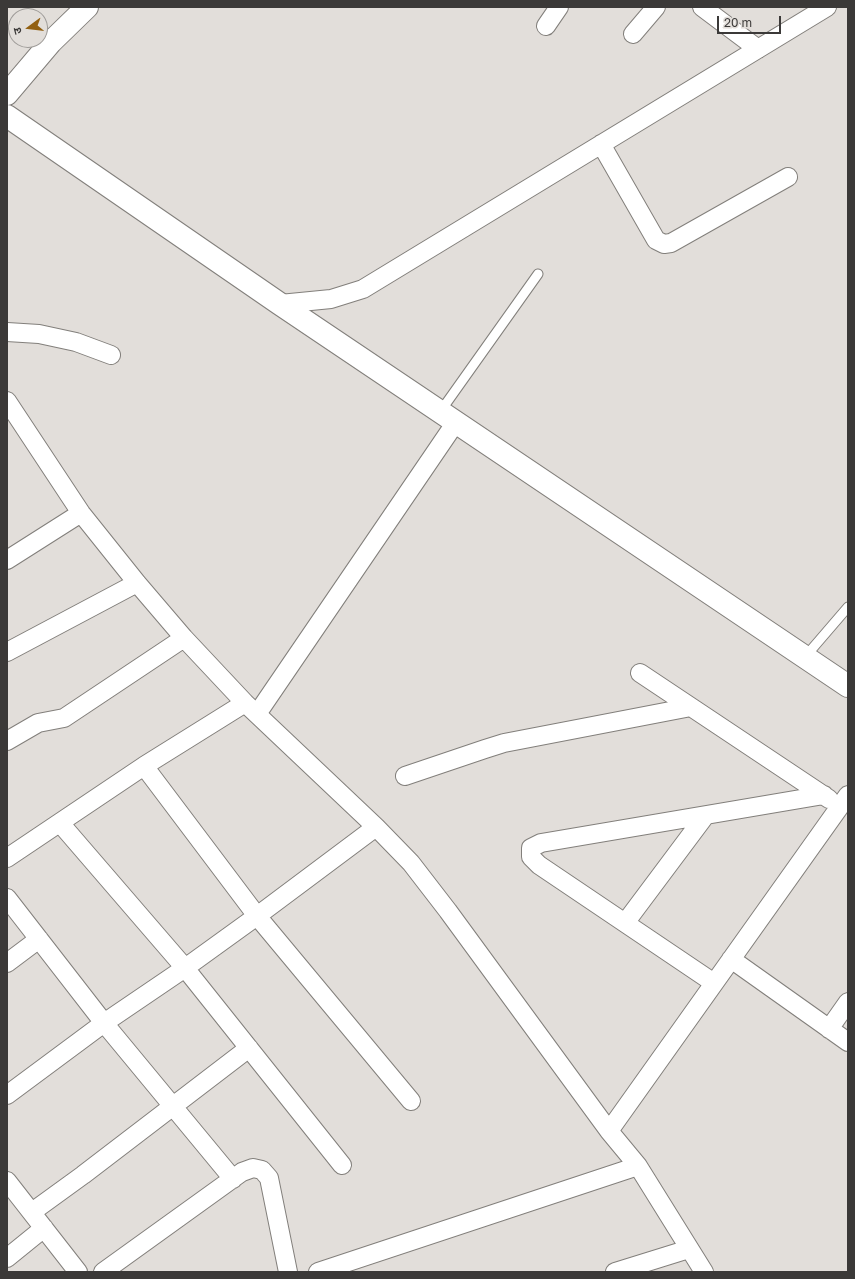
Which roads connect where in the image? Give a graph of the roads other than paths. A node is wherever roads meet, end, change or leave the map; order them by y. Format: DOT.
graph roads {
  1 [pos="87,7"];
  2 [pos="559,7"];
  3 [pos="656,7"];
  4 [pos="702,7"];
  5 [pos="827,7"];
  6 [pos="546,26"];
  7 [pos="633,34"];
  8 [pos="758,49"];
  9 [pos="7,94"];
  10 [pos="7,116"];
  11 [pos="601,144"];
  12 [pos="788,177"];
  13 [pos="538,274"];
  14 [pos="280,304"];
  15 [pos="7,332"];
  16 [pos="112,355"];
  17 [pos="7,401"];
  18 [pos="448,417"];
  19 [pos="80,513"];
  20 [pos="7,560"];
  21 [pos="137,583"];
  22 [pos="848,607"];
  23 [pos="184,638"];
  24 [pos="7,652"];
  25 [pos="805,657"];
  26 [pos="640,673"];
  27 [pos="848,686"];
  28 [pos="691,707"];
  29 [pos="251,709"];
  30 [pos="7,741"];
  31 [pos="144,766"];
  32 [pos="405,776"];
  33 [pos="824,795"];
  34 [pos="845,804"];
  35 [pos="705,816"];
  36 [pos="60,823"];
  37 [pos="376,827"];
  38 [pos="7,858"];
  39 [pos="7,898"];
  40 [pos="257,916"];
  41 [pos="625,923"];
  42 [pos="39,939"];
  43 [pos="731,959"];
  44 [pos="7,963"];
  45 [pos="184,968"];
  46 [pos="714,983"];
  47 [pos="848,1002"];
  48 [pos="104,1023"];
  49 [pos="830,1029"];
  50 [pos="848,1042"];
  51 [pos="249,1048"];
  52 [pos="7,1095"];
  53 [pos="411,1101"];
  54 [pos="173,1106"];
  55 [pos="609,1131"];
  56 [pos="342,1165"];
  57 [pos="638,1166"];
  58 [pos="233,1178"];
  59 [pos="7,1181"];
  60 [pos="32,1212"];
  61 [pos="44,1228"];
  62 [pos="690,1249"];
  63 [pos="7,1258"];
  64 [pos="78,1272"];
  65 [pos="103,1272"];
  66 [pos="288,1272"];
  67 [pos="318,1272"];
  68 [pos="614,1272"];
  69 [pos="704,1272"];
  1 -- 9 [label="main road"];
  2 -- 6 [label="street"];
  3 -- 7 [label="street"];
  4 -- 8 [label="street"];
  5 -- 8 [label="street"];
  8 -- 11 [label="street"];
  10 -- 14 [label="main road"];
  11 -- 12 [label="street"];
  11 -- 14 [label="street"];
  13 -- 18 [label="lane"];
  14 -- 18 [label="main road"];
  15 -- 16 [label="street"];
  17 -- 19 [label="street"];
  18 -- 25 [label="main road"];
  18 -- 29 [label="street"];
  19 -- 20 [label="street"];
  19 -- 21 [label="street"];
  21 -- 23 [label="street"];
  21 -- 24 [label="street"];
  22 -- 25 [label="lane"];
  23 -- 29 [label="street"];
  23 -- 30 [label="street"];
  25 -- 27 [label="main road"];
  26 -- 28 [label="street"];
  28 -- 32 [label="street"];
  28 -- 33 [label="street"];
  29 -- 31 [label="street"];
  29 -- 37 [label="street"];
  31 -- 36 [label="street"];
  31 -- 40 [label="street"];
  33 -- 34 [label="street"];
  33 -- 35 [label="street"];
  34 -- 43 [label="street"];
  35 -- 41 [label="street"];
  35 -- 41 [label="street"];
  36 -- 38 [label="street"];
  36 -- 45 [label="street"];
  37 -- 40 [label="street"];
  37 -- 55 [label="street"];
  39 -- 42 [label="street"];
  40 -- 45 [label="street"];
  40 -- 53 [label="street"];
  41 -- 46 [label="street"];
  42 -- 44 [label="street"];
  42 -- 48 [label="street"];
  43 -- 46 [label="street"];
  43 -- 49 [label="street"];
  45 -- 48 [label="street"];
  45 -- 51 [label="street"];
  46 -- 55 [label="street"];
  47 -- 49 [label="street"];
  48 -- 52 [label="street"];
  48 -- 54 [label="street"];
  49 -- 50 [label="street"];
  51 -- 54 [label="street"];
  51 -- 56 [label="street"];
  54 -- 58 [label="street"];
  54 -- 60 [label="street"];
  55 -- 57 [label="street"];
  57 -- 62 [label="street"];
  57 -- 67 [label="street"];
  58 -- 65 [label="street"];
  58 -- 66 [label="street"];
  59 -- 60 [label="street"];
  60 -- 61 [label="street"];
  61 -- 63 [label="street"];
  61 -- 64 [label="street"];
  62 -- 68 [label="street"];
  62 -- 69 [label="street"];
}
